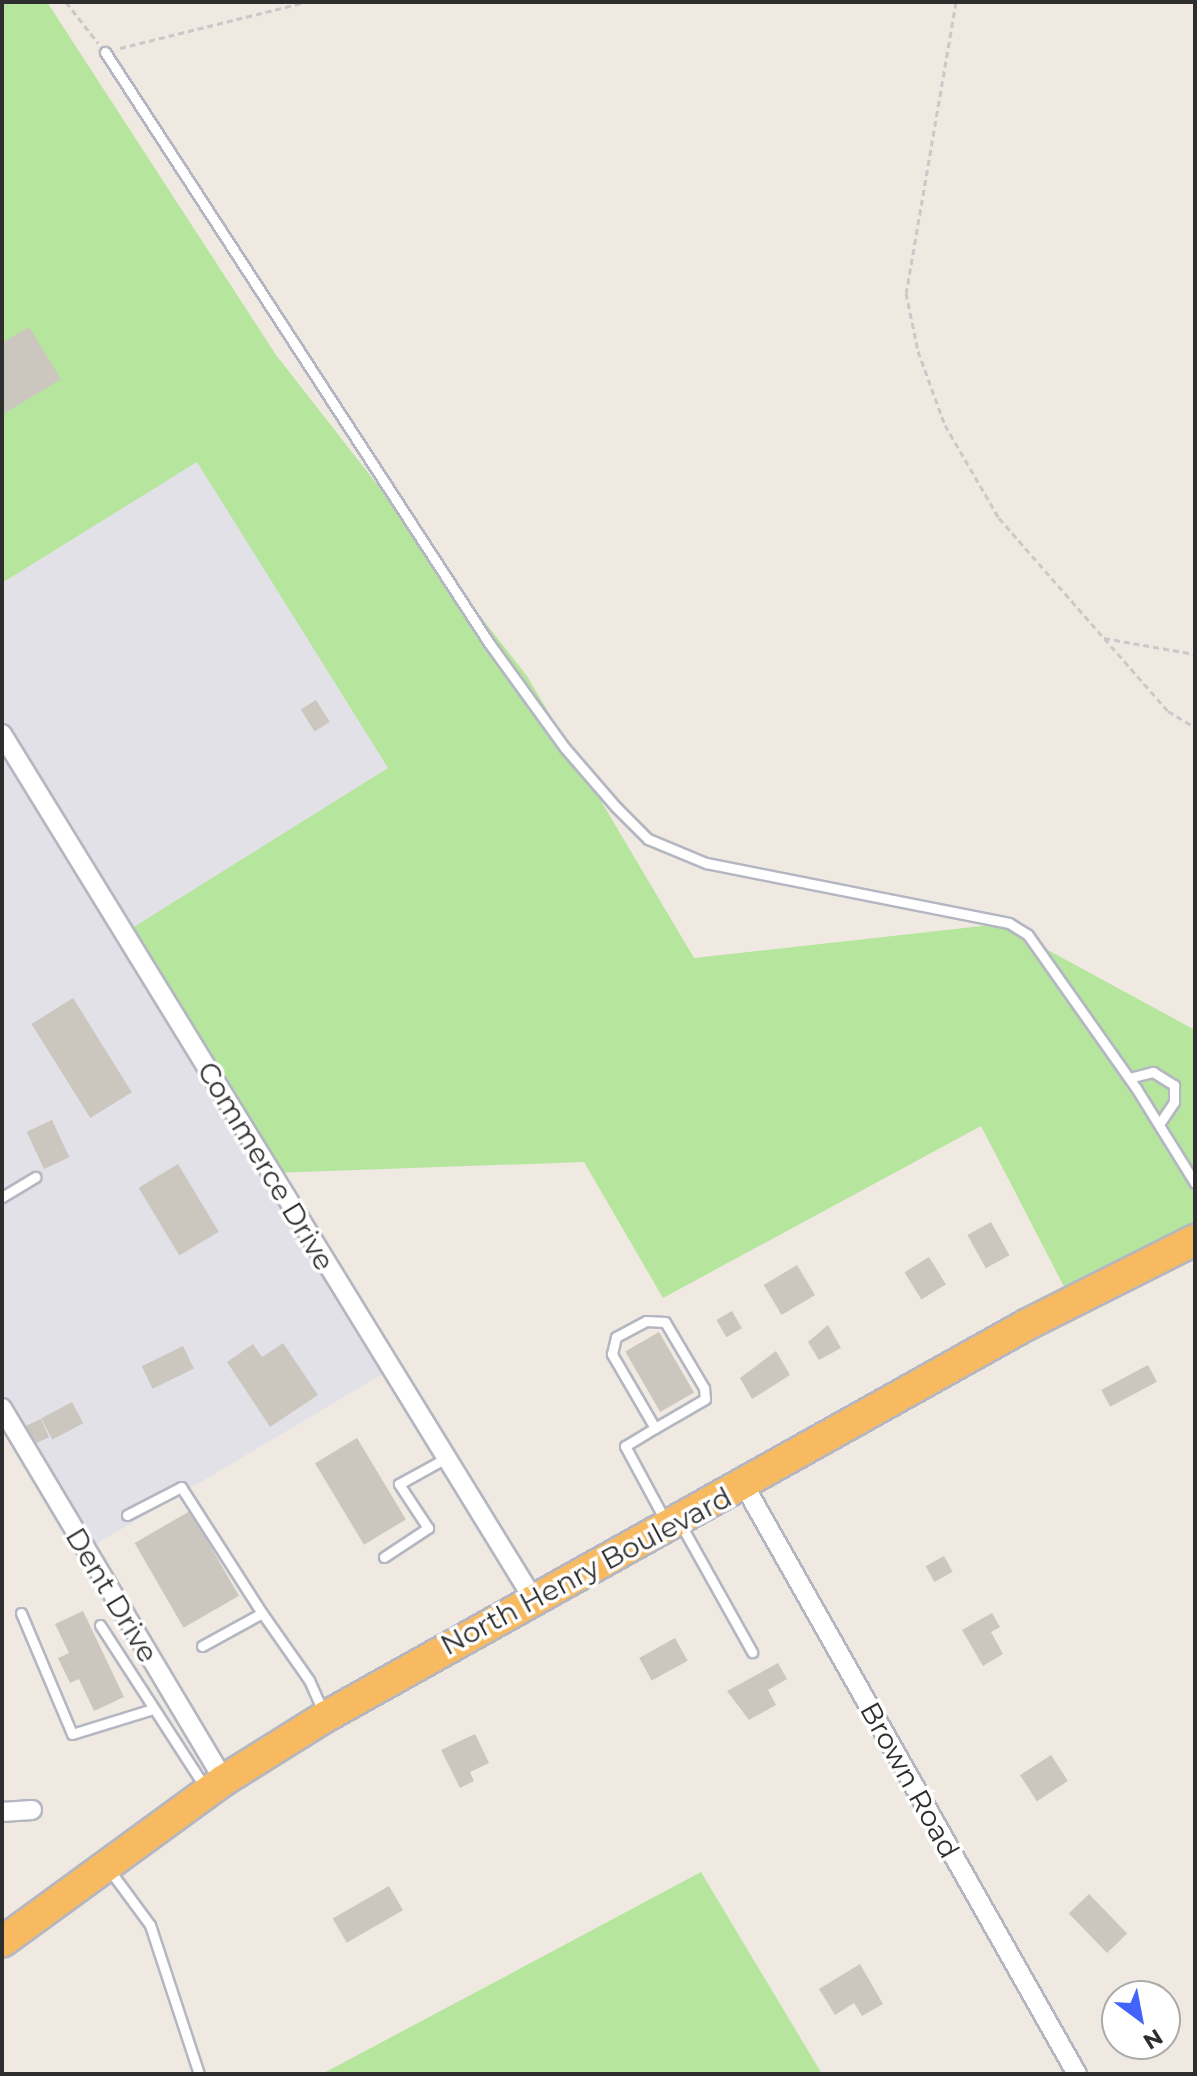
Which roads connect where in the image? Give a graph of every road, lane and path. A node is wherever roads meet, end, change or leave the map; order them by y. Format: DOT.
graph roads {
  1 [pos="66,2"];
  2 [pos="306,2"];
  3 [pos="956,2"];
  4 [pos="105,52"];
  5 [pos="1104,638"];
  6 [pos="1195,654"];
  7 [pos="1195,727"];
  8 [pos="2,734"];
  9 [pos="1129,1078"];
  10 [pos="1160,1123"];
  11 [pos="35,1177"];
  12 [pos="1195,1183"];
  13 [pos="2,1197"];
  14 [pos="1195,1240"];
  15 [pos="2,1408"];
  16 [pos="655,1428"];
  17 [pos="446,1458"];
  18 [pos="744,1485"];
  19 [pos="127,1515"];
  20 [pos="673,1522"];
  21 [pos="384,1557"];
  22 [pos="532,1597"];
  23 [pos="21,1613"];
  24 [pos="262,1613"];
  25 [pos="100,1625"];
  26 [pos="202,1646"];
  27 [pos="752,1652"];
  28 [pos="153,1709"];
  29 [pos="325,1717"];
  30 [pos="216,1786"];
  31 [pos="32,1810"];
  32 [pos="2,1812"];
  33 [pos="106,1865"];
  34 [pos="2,1942"];
  35 [pos="199,2074"];
  36 [pos="1077,2074"];
  1 -- 4 [label="path"];
  2 -- 4 [label="path"];
  3 -- 5 [label="path"];
  4 -- 9 [label="lane"];
  5 -- 6 [label="path"];
  5 -- 7 [label="path"];
  8 -- 17 [label="street, Commerce Drive"];
  9 -- 10 [label="lane"];
  9 -- 10 [label="lane"];
  10 -- 12 [label="lane"];
  11 -- 13 [label="lane"];
  14 -- 18 [label="highway, North Henry Boulevard"];
  15 -- 30 [label="street, Dent Drive"];
  16 -- 16 [label="lane"];
  16 -- 20 [label="lane"];
  17 -- 21 [label="lane"];
  17 -- 22 [label="street, Commerce Drive"];
  18 -- 20 [label="highway, North Henry Boulevard"];
  18 -- 36 [label="street, Brown Road"];
  19 -- 24 [label="lane"];
  20 -- 22 [label="highway, North Henry Boulevard"];
  20 -- 27 [label="lane"];
  22 -- 29 [label="highway, North Henry Boulevard"];
  23 -- 28 [label="lane"];
  24 -- 26 [label="lane"];
  24 -- 29 [label="lane"];
  25 -- 28 [label="lane"];
  28 -- 30 [label="lane"];
  29 -- 30 [label="highway, North Henry Boulevard"];
  30 -- 33 [label="highway, North Henry Boulevard"];
  31 -- 32 [label="street"];
  33 -- 34 [label="highway, North Henry Boulevard"];
  33 -- 35 [label="lane"];
}
